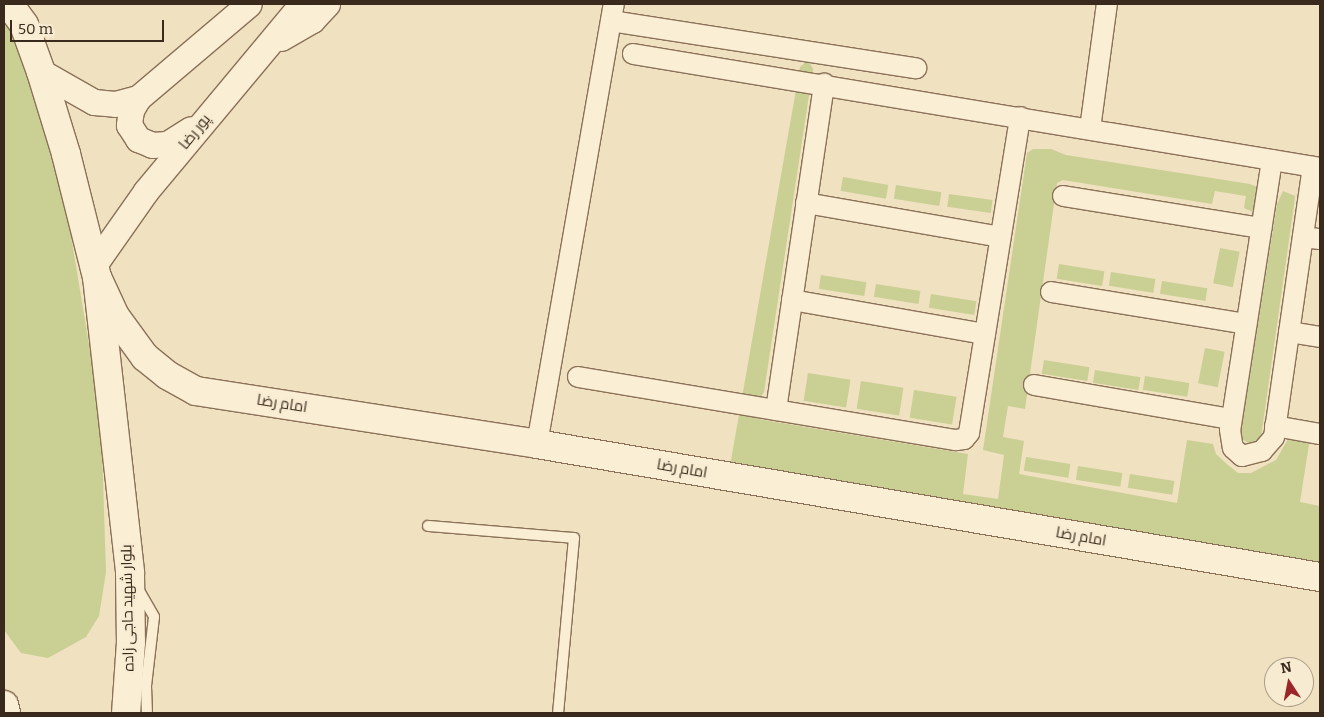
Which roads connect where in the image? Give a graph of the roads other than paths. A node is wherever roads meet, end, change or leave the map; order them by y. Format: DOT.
graph roads {
  1 [pos="302,4"];
  2 [pos="327,4"];
  3 [pos="1107,4"];
  4 [pos="241,9"];
  5 [pos="17,11"];
  6 [pos="612,12"];
  7 [pos="266,47"];
  8 [pos="633,54"];
  9 [pos="916,68"];
  10 [pos="40,72"];
  11 [pos="824,84"];
  12 [pos="138,98"];
  13 [pos="1020,117"];
  14 [pos="204,121"];
  15 [pos="1090,129"];
  16 [pos="1272,160"];
  17 [pos="1317,167"];
  18 [pos="1063,196"];
  19 [pos="806,203"];
  20 [pos="1261,228"];
  21 [pos="1000,237"];
  22 [pos="1312,238"];
  23 [pos="96,271"];
  24 [pos="1050,292"];
  25 [pos="792,300"];
  26 [pos="1246,324"];
  27 [pos="1289,332"];
  28 [pos="985,334"];
  29 [pos="1320,337"];
  30 [pos="578,377"];
  31 [pos="1034,385"];
  32 [pos="776,410"];
  33 [pos="1232,419"];
  34 [pos="1276,426"];
  35 [pos="1320,434"];
  36 [pos="537,444"];
  37 [pos="428,526"];
  38 [pos="130,573"];
  39 [pos="1320,577"];
  40 [pos="4,705"];
  41 [pos="6,713"];
  42 [pos="126,713"];
  43 [pos="147,713"];
  44 [pos="558,713"];
  1 -- 7 [label="street, پور رضا"];
  2 -- 7 [label="street"];
  3 -- 15 [label="street"];
  4 -- 12 [label="street"];
  5 -- 10 [label="main road"];
  6 -- 9 [label="street"];
  6 -- 36 [label="street"];
  7 -- 14 [label="street, پور رضا"];
  8 -- 11 [label="street"];
  10 -- 12 [label="street"];
  10 -- 23 [label="main road"];
  11 -- 13 [label="street"];
  11 -- 19 [label="street"];
  12 -- 14 [label="street"];
  13 -- 15 [label="street"];
  13 -- 21 [label="street"];
  14 -- 23 [label="street, پور رضا"];
  15 -- 16 [label="street"];
  16 -- 17 [label="street"];
  16 -- 20 [label="street"];
  17 -- 22 [label="street"];
  18 -- 20 [label="street"];
  19 -- 21 [label="street"];
  19 -- 25 [label="street"];
  20 -- 26 [label="street"];
  21 -- 28 [label="street"];
  22 -- 27 [label="street"];
  23 -- 36 [label="main road, امام رضا"];
  23 -- 38 [label="main road, بلوار شهید حاجی زاده"];
  24 -- 26 [label="street"];
  25 -- 28 [label="street"];
  25 -- 32 [label="street"];
  26 -- 33 [label="street"];
  27 -- 29 [label="street"];
  27 -- 34 [label="street"];
  28 -- 32 [label="street"];
  30 -- 32 [label="street"];
  31 -- 33 [label="street"];
  33 -- 34 [label="street"];
  34 -- 35 [label="street"];
  36 -- 39 [label="main road, امام رضا"];
  37 -- 44 [label="lane"];
  38 -- 42 [label="main road, بلوار شهید حاجی زاده"];
  38 -- 43 [label="lane"];
  40 -- 41 [label="main road"];
}
